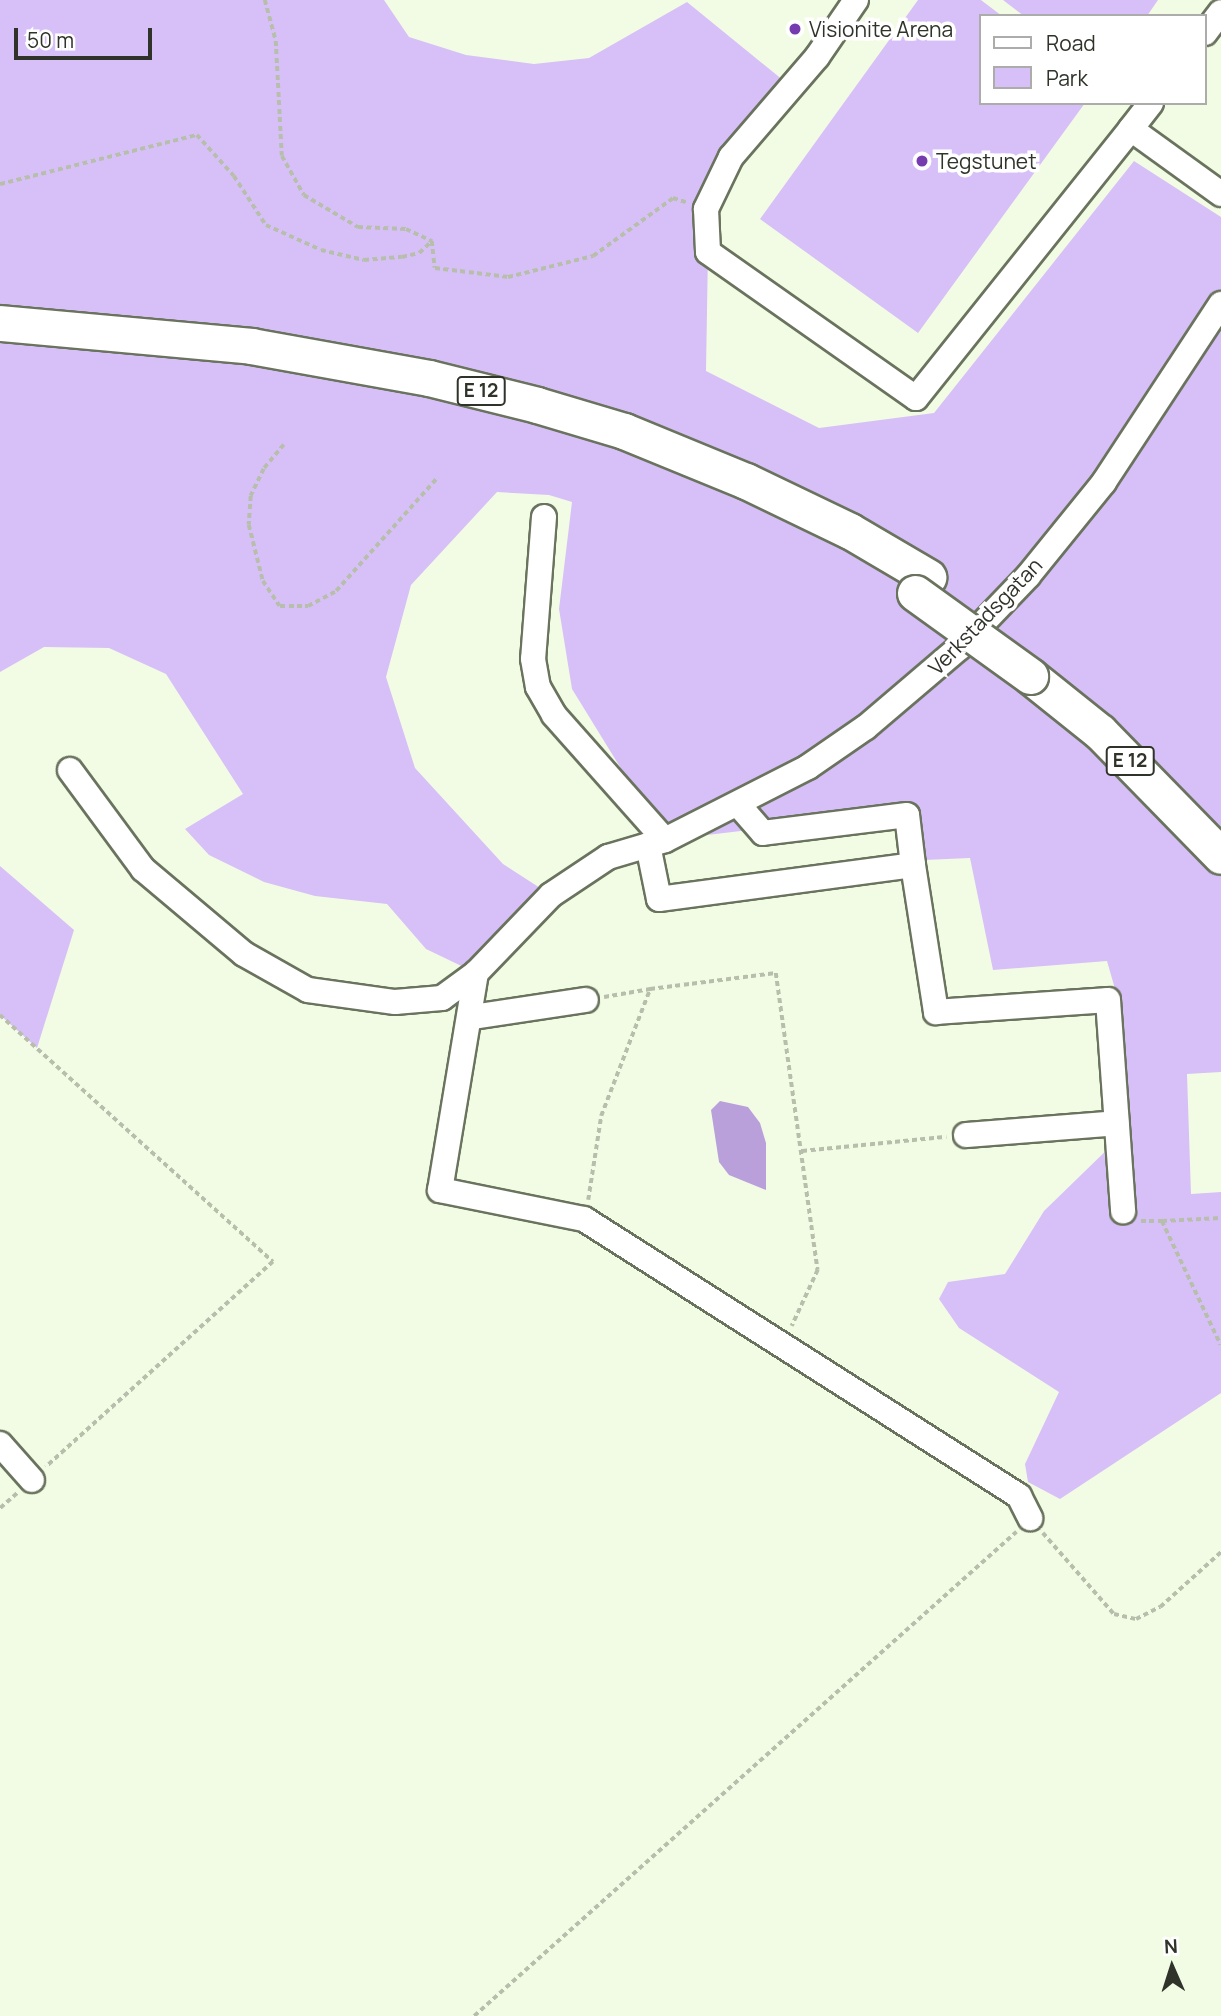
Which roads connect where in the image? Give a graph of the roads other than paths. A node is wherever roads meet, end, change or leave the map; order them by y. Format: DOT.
graph roads {
  1 [pos="856,0"];
  2 [pos="1221,12"];
  3 [pos="1207,30"];
  4 [pos="1149,105"];
  5 [pos="1131,129"];
  6 [pos="1221,194"];
  7 [pos="1221,303"];
  8 [pos="0,323"];
  9 [pos="0,343"];
  10 [pos="544,517"];
  11 [pos="922,585"];
  12 [pos="1035,668"];
  13 [pos="71,770"];
  14 [pos="738,804"];
  15 [pos="1221,830"];
  16 [pos="657,843"];
  17 [pos="1221,856"];
  18 [pos="913,865"];
  19 [pos="476,973"];
  20 [pos="586,1000"];
  21 [pos="471,1017"];
  22 [pos="1117,1123"];
  23 [pos="966,1135"];
  24 [pos="1123,1211"];
  25 [pos="0,1444"];
  26 [pos="32,1480"];
  27 [pos="1030,1518"];
  1 -- 5 [label="street"];
  2 -- 3 [label="street"];
  4 -- 5 [label="street"];
  5 -- 6 [label="street"];
  7 -- 14 [label="street, Verkstadsgatan"];
  8 -- 11 [label="highway, E 12"];
  9 -- 11 [label="highway, E 12"];
  10 -- 16 [label="street"];
  11 -- 12 [label="highway, E 12, bridge"];
  12 -- 15 [label="highway, E 12"];
  12 -- 17 [label="highway, E 12"];
  13 -- 19 [label="street, Verkstadsgatan"];
  14 -- 16 [label="street, Verkstadsgatan"];
  14 -- 18 [label="street"];
  16 -- 18 [label="street"];
  16 -- 19 [label="street, Verkstadsgatan"];
  18 -- 22 [label="street"];
  19 -- 21 [label="street"];
  20 -- 21 [label="street"];
  21 -- 27 [label="street"];
  22 -- 23 [label="street"];
  22 -- 24 [label="street"];
  25 -- 26 [label="street"];
}
